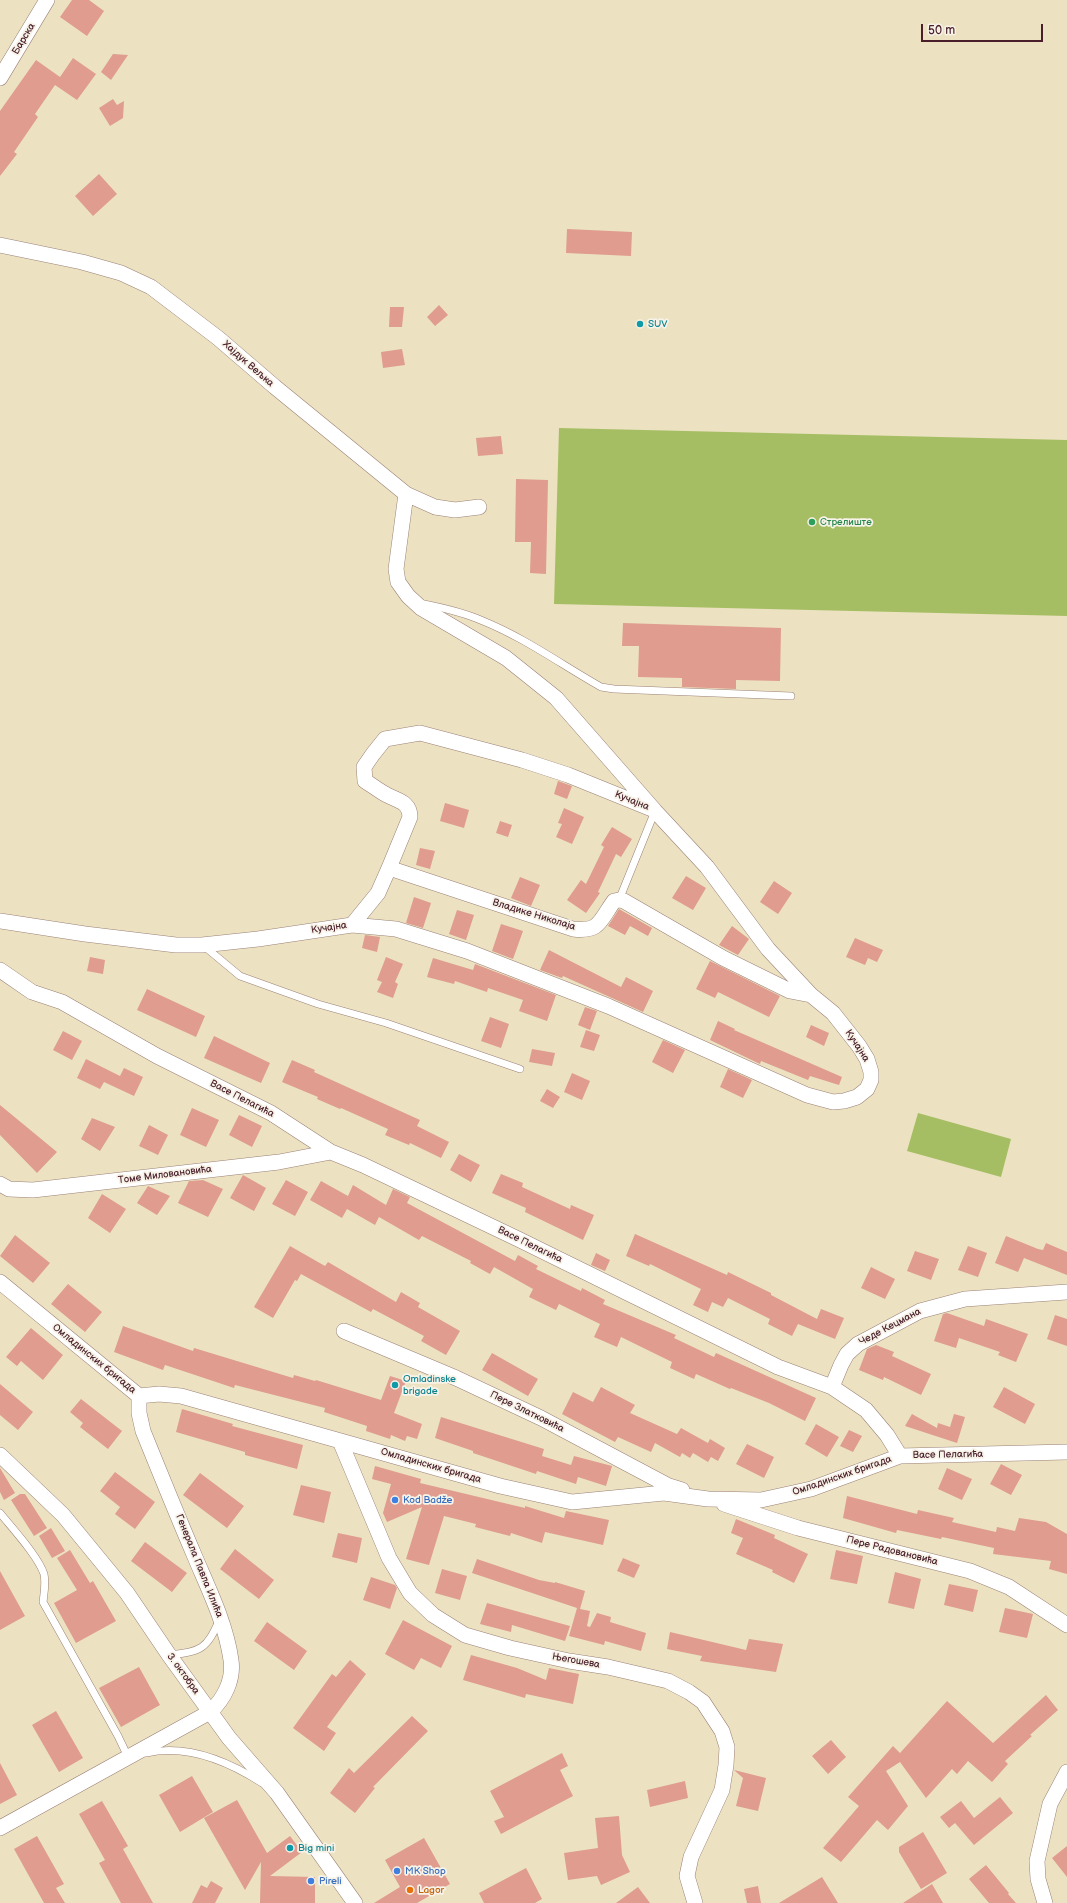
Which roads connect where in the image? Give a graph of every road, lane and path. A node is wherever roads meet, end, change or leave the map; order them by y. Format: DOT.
graph roads {
  1 [pos="47,0"];
  2 [pos="0,78"];
  3 [pos="0,245"];
  4 [pos="406,494"];
  5 [pos="479,507"];
  6 [pos="414,602"];
  7 [pos="791,696"];
  8 [pos="654,811"];
  9 [pos="389,868"];
  10 [pos="619,900"];
  11 [pos="0,921"];
  12 [pos="352,925"];
  13 [pos="202,945"];
  14 [pos="0,970"];
  15 [pos="811,995"];
  16 [pos="520,1069"];
  17 [pos="331,1152"];
  18 [pos="0,1184"];
  19 [pos="0,1282"];
  20 [pos="1067,1292"];
  21 [pos="344,1331"];
  22 [pos="832,1387"];
  23 [pos="139,1396"];
  24 [pos="340,1441"];
  25 [pos="1067,1452"];
  26 [pos="0,1455"];
  27 [pos="900,1456"];
  28 [pos="708,1499"];
  29 [pos="0,1513"];
  30 [pos="220,1617"];
  31 [pos="1067,1625"];
  32 [pos="169,1655"];
  33 [pos="210,1712"];
  34 [pos="128,1757"];
  35 [pos="1067,1772"];
  36 [pos="277,1794"];
  37 [pos="0,1828"];
  38 [pos="355,1903"];
  39 [pos="695,1903"];
  40 [pos="1045,1903"];
  1 -- 2 [label="street, Барска"];
  3 -- 4 [label="street, Хајдук Вељка"];
  4 -- 5 [label="street, Хајдук Вељка"];
  4 -- 6 [label="street"];
  6 -- 7 [label="lane"];
  6 -- 8 [label="street"];
  8 -- 9 [label="street, Кучајна"];
  8 -- 10 [label="lane"];
  8 -- 15 [label="street, Кучајна"];
  9 -- 10 [label="street, Владике Николаја"];
  9 -- 12 [label="street"];
  10 -- 15 [label="street"];
  11 -- 13 [label="street, Кучајна"];
  12 -- 13 [label="street, Кучајна"];
  12 -- 15 [label="street, Кучајна"];
  13 -- 16 [label="lane"];
  14 -- 17 [label="street, Васе Пелагића"];
  17 -- 18 [label="street, Томе Миловановића"];
  17 -- 22 [label="street, Васе Пелагића"];
  19 -- 23 [label="street, Омладинских бригада"];
  20 -- 22 [label="street, Чеде Кецмана"];
  21 -- 28 [label="street, Пере Златковића"];
  22 -- 27 [label="street, Васе Пелагића"];
  23 -- 24 [label="street, Омладинских бригада"];
  23 -- 30 [label="street, Генерала Павла Илића"];
  24 -- 28 [label="street, Омладинских бригада"];
  24 -- 39 [label="street, Његошева"];
  25 -- 27 [label="street, Васе Пелагића"];
  26 -- 32 [label="street, 3. октобра"];
  27 -- 28 [label="street, Омладинских бригада"];
  28 -- 31 [label="street, Пере Радовановића"];
  29 -- 34 [label="lane"];
  30 -- 32 [label="lane"];
  30 -- 33 [label="street, Генерала Павла Илића"];
  32 -- 33 [label="street, 3. октобра"];
  33 -- 34 [label="street, Генерала Павла Илића"];
  33 -- 36 [label="street, 3. октобра"];
  34 -- 36 [label="lane"];
  34 -- 37 [label="street, Генерала Павла Илића"];
  35 -- 40 [label="street"];
  36 -- 38 [label="street, 3. октобра"];
}
